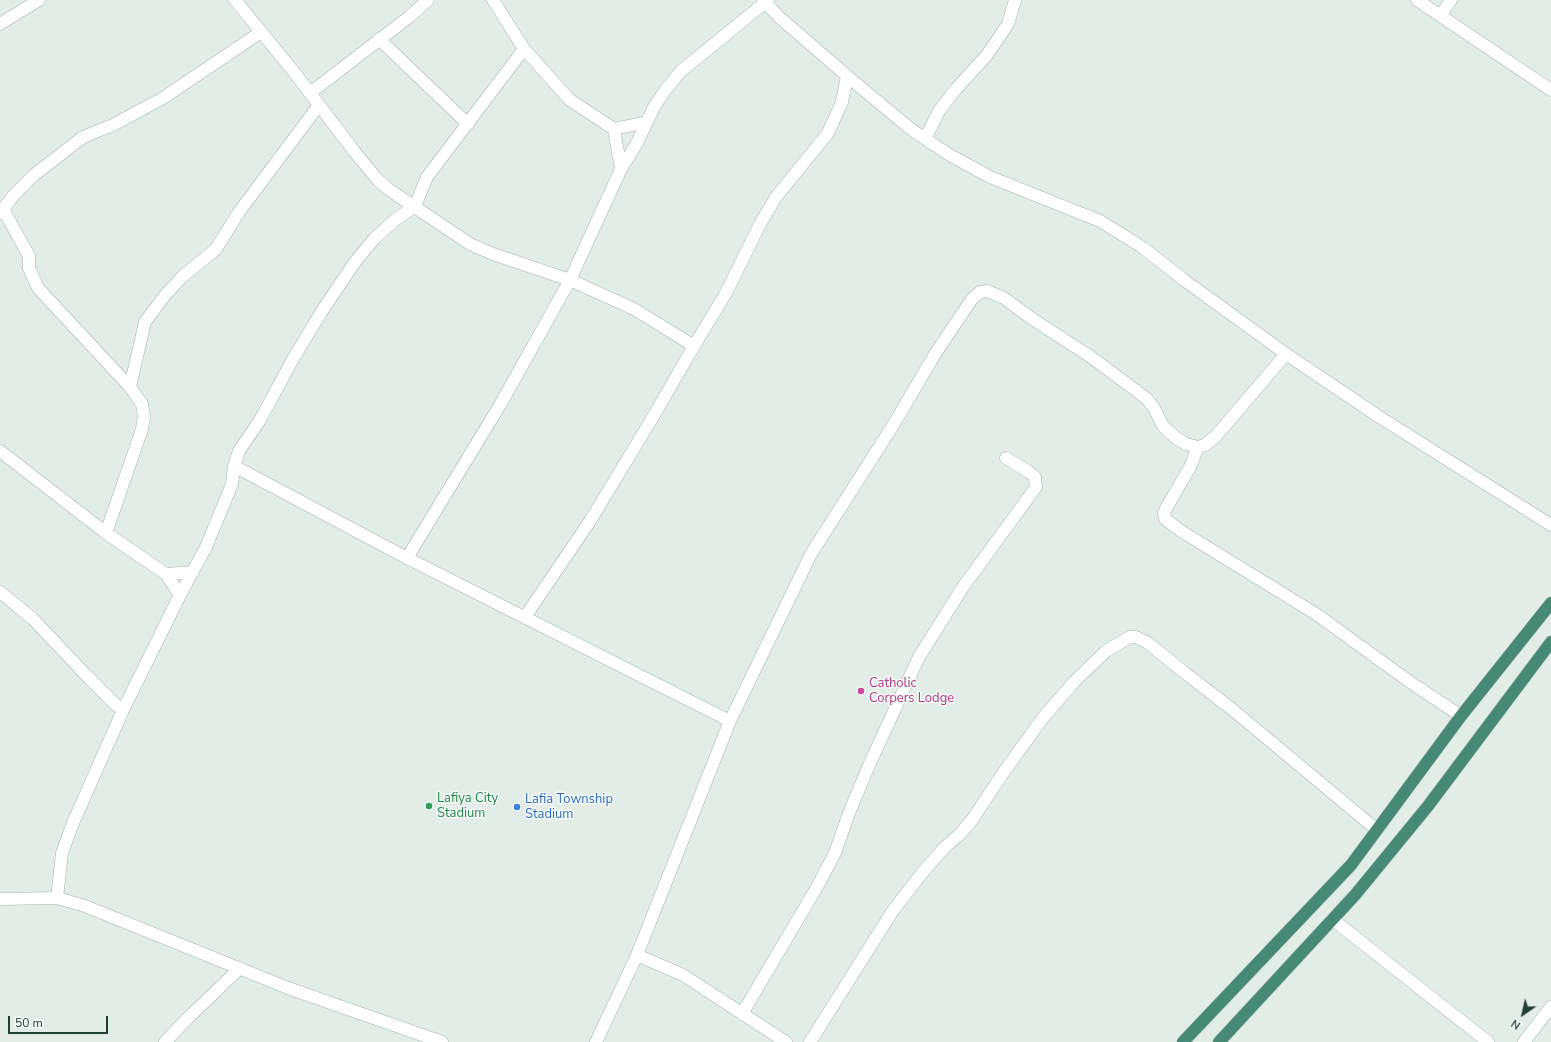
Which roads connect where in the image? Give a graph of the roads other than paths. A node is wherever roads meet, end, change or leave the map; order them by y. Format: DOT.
graph roads {
  1 [pos="39,0"];
  2 [pos="235,0"];
  3 [pos="428,0"];
  4 [pos="493,0"];
  5 [pos="1015,0"];
  6 [pos="1417,0"];
  7 [pos="1451,0"];
  8 [pos="766,1"];
  9 [pos="1440,15"];
  10 [pos="0,24"];
  11 [pos="261,32"];
  12 [pos="379,39"];
  13 [pos="524,49"];
  14 [pos="847,76"];
  15 [pos="1551,90"];
  16 [pos="310,93"];
  17 [pos="319,105"];
  18 [pos="647,122"];
  19 [pos="468,124"];
  20 [pos="614,129"];
  21 [pos="925,139"];
  22 [pos="621,169"];
  23 [pos="415,206"];
  24 [pos="2,211"];
  25 [pos="570,280"];
  26 [pos="694,346"];
  27 [pos="1286,354"];
  28 [pos="130,387"];
  29 [pos="1198,447"];
  30 [pos="0,451"];
  31 [pos="1006,458"];
  32 [pos="234,466"];
  33 [pos="1551,525"];
  34 [pos="106,534"];
  35 [pos="407,558"];
  36 [pos="193,572"];
  37 [pos="166,574"];
  38 [pos="0,592"];
  39 [pos="180,595"];
  40 [pos="1551,603"];
  41 [pos="525,617"];
  42 [pos="1551,642"];
  43 [pos="123,710"];
  44 [pos="1461,716"];
  45 [pos="730,721"];
  46 [pos="1377,830"];
  47 [pos="57,898"];
  48 [pos="0,899"];
  49 [pos="1332,919"];
  50 [pos="636,955"];
  51 [pos="240,968"];
  52 [pos="1551,1007"];
  53 [pos="742,1014"];
  54 [pos="165,1042"];
  55 [pos="442,1042"];
  56 [pos="596,1042"];
  57 [pos="786,1042"];
  58 [pos="810,1042"];
  59 [pos="1183,1042"];
  60 [pos="1219,1042"];
  61 [pos="1488,1042"];
  62 [pos="1524,1042"];
  1 -- 10 [label="street"];
  2 -- 11 [label="street"];
  3 -- 12 [label="street"];
  4 -- 13 [label="street"];
  5 -- 21 [label="street"];
  6 -- 9 [label="street"];
  7 -- 9 [label="street"];
  8 -- 14 [label="street"];
  8 -- 18 [label="street"];
  9 -- 15 [label="street"];
  11 -- 16 [label="street"];
  11 -- 24 [label="street"];
  12 -- 16 [label="street"];
  12 -- 19 [label="street"];
  13 -- 19 [label="street"];
  13 -- 20 [label="street"];
  14 -- 21 [label="street"];
  14 -- 26 [label="street"];
  16 -- 17 [label="street"];
  17 -- 23 [label="street"];
  17 -- 28 [label="street"];
  18 -- 20 [label="street"];
  18 -- 22 [label="street"];
  19 -- 23 [label="street"];
  20 -- 22 [label="street"];
  21 -- 27 [label="street"];
  22 -- 25 [label="street"];
  23 -- 25 [label="street"];
  23 -- 32 [label="street"];
  24 -- 28 [label="street"];
  25 -- 26 [label="street"];
  25 -- 35 [label="street"];
  26 -- 41 [label="street"];
  27 -- 29 [label="street"];
  27 -- 33 [label="street"];
  28 -- 34 [label="street"];
  29 -- 44 [label="street"];
  29 -- 45 [label="street"];
  30 -- 34 [label="street"];
  31 -- 53 [label="street"];
  32 -- 35 [label="street"];
  32 -- 36 [label="street"];
  34 -- 37 [label="street"];
  35 -- 41 [label="street"];
  36 -- 37 [label="street"];
  36 -- 39 [label="street"];
  37 -- 39 [label="street"];
  38 -- 43 [label="street"];
  39 -- 43 [label="street"];
  40 -- 44 [label="highway"];
  41 -- 45 [label="street"];
  42 -- 49 [label="highway"];
  43 -- 47 [label="street"];
  44 -- 46 [label="highway"];
  45 -- 50 [label="street"];
  46 -- 58 [label="street"];
  46 -- 59 [label="highway"];
  47 -- 48 [label="street"];
  47 -- 51 [label="street"];
  49 -- 60 [label="highway"];
  49 -- 61 [label="street"];
  50 -- 53 [label="street"];
  50 -- 56 [label="street"];
  51 -- 54 [label="street"];
  51 -- 55 [label="street"];
  52 -- 62 [label="street"];
  53 -- 57 [label="street"];
}
